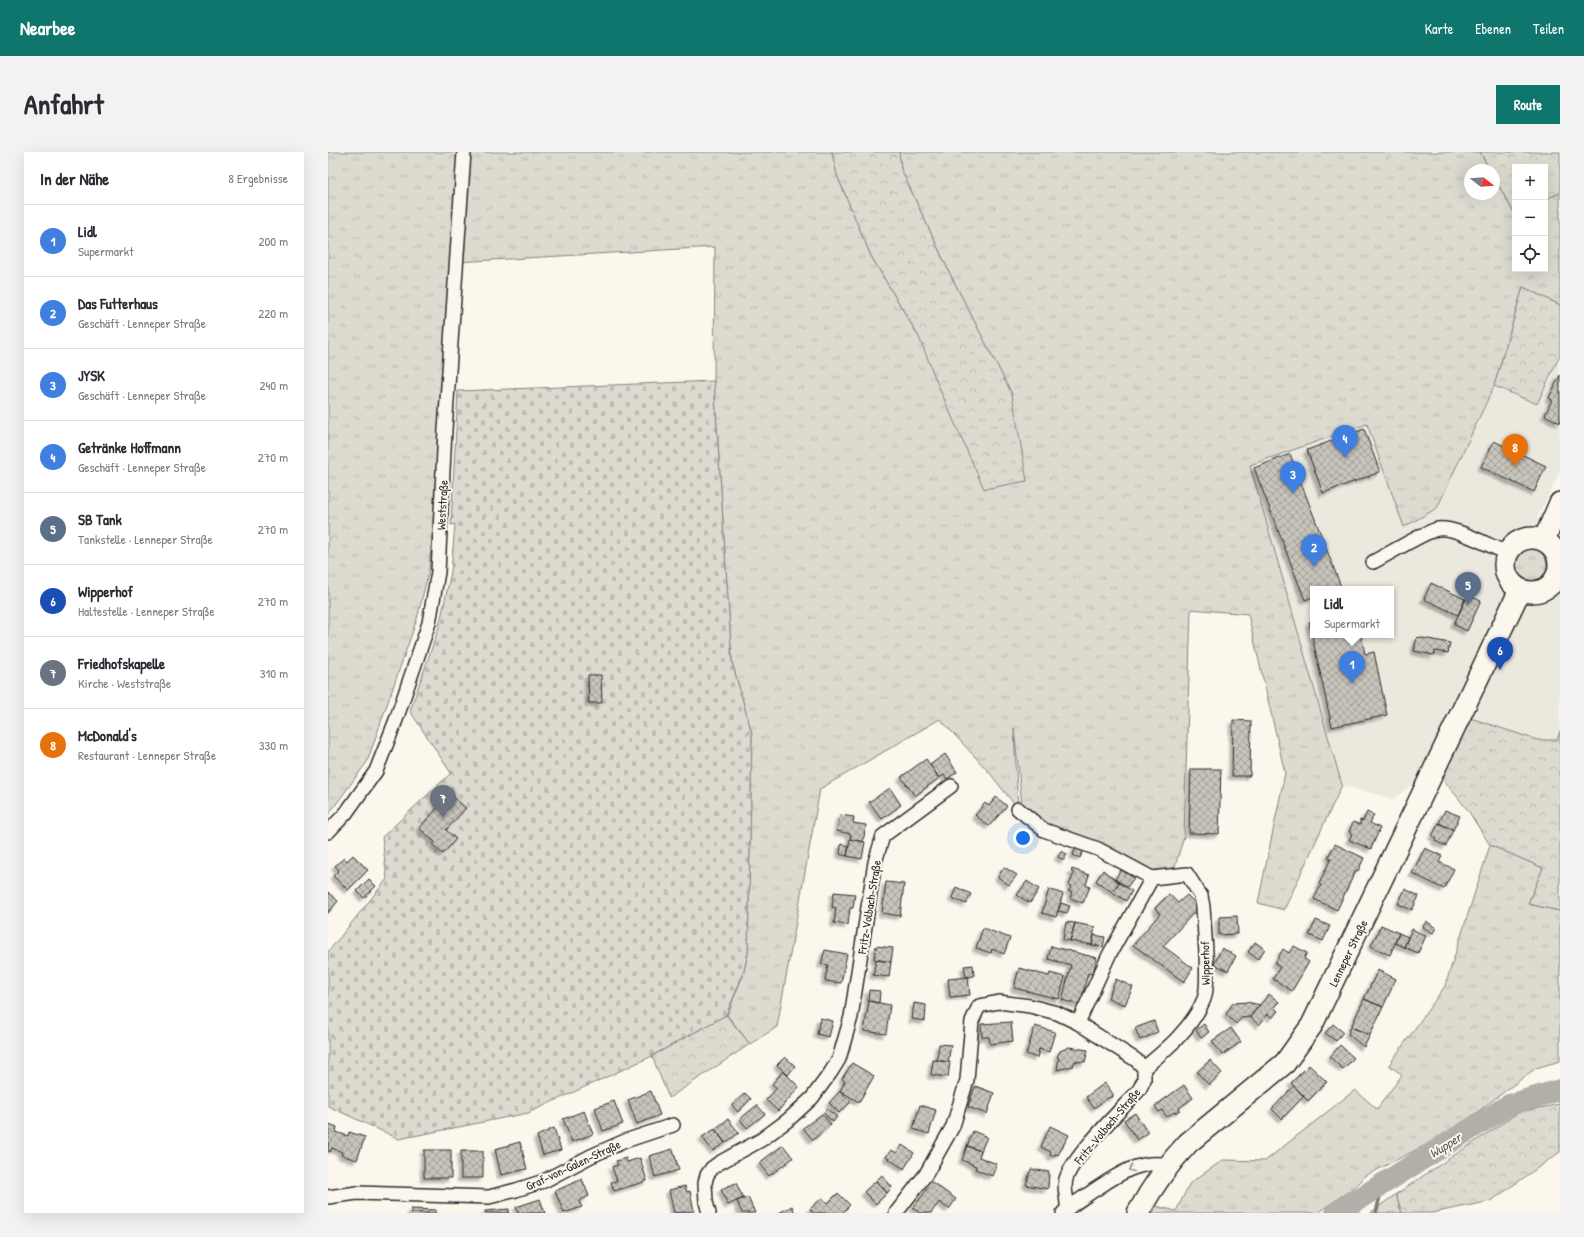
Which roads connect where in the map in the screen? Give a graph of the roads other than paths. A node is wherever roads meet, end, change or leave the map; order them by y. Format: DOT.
graph roads {
  1 [pos="464,152"];
  2 [pos="1560,503"];
  3 [pos="1544,540"];
  4 [pos="1507,553"];
  5 [pos="1373,562"];
  6 [pos="1520,590"];
  7 [pos="951,786"];
  8 [pos="1018,809"];
  9 [pos="328,832"];
  10 [pos="1152,878"];
  11 [pos="1078,1023"];
  12 [pos="1144,1068"];
  13 [pos="673,1125"];
  14 [pos="1169,1165"];
  15 [pos="328,1197"];
  16 [pos="1142,1206"];
  17 [pos="1065,1211"];
  18 [pos="710,1213"];
  19 [pos="896,1213"];
  1 -- 9 [label="street, Weststraße"];
  2 -- 3 [label="main road"];
  3 -- 4 [label="main road"];
  3 -- 6 [label="main road"];
  4 -- 5 [label="street"];
  4 -- 6 [label="main road"];
  6 -- 14 [label="main road, Lenneper Straße"];
  7 -- 18 [label="street, Fritz-Volbach-Straße"];
  8 -- 10 [label="street"];
  10 -- 11 [label="street"];
  10 -- 12 [label="street, Wipperhof"];
  11 -- 12 [label="street"];
  11 -- 19 [label="street"];
  12 -- 17 [label="street, Fritz-Volbach-Straße"];
  13 -- 15 [label="street, Graf-von-Galen-Straße"];
  14 -- 16 [label="main road, Lenneper Straße"];
  14 -- 17 [label="street, one-way"];
}
